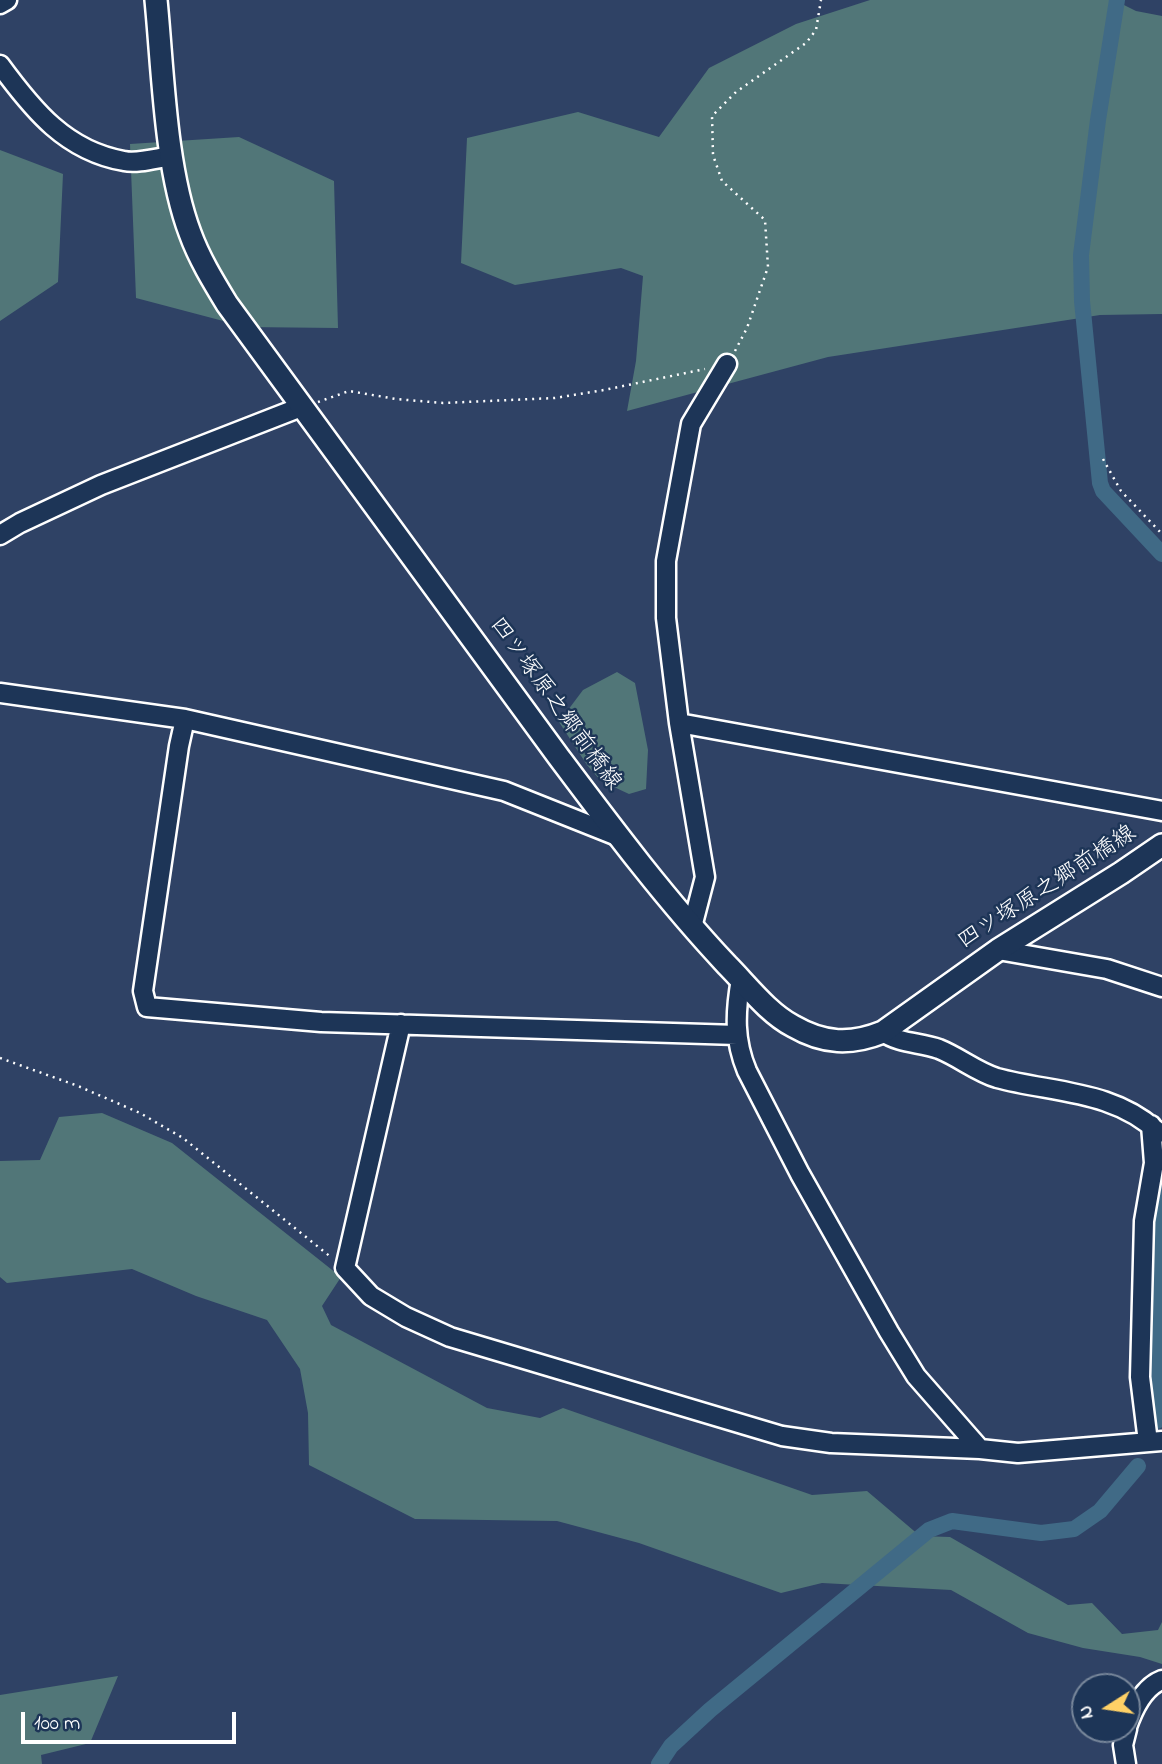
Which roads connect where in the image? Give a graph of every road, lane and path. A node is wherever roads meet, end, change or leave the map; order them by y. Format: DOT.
graph roads {
  1 [pos="7,0"];
  2 [pos="156,0"];
  3 [pos="821,0"];
  4 [pos="0,4"];
  5 [pos="0,65"];
  6 [pos="172,156"];
  7 [pos="727,364"];
  8 [pos="301,407"];
  9 [pos="1103,459"];
  10 [pos="1162,534"];
  11 [pos="0,535"];
  12 [pos="2,687"];
  13 [pos="185,719"];
  14 [pos="679,723"];
  15 [pos="1162,811"];
  16 [pos="617,836"];
  17 [pos="1162,845"];
  18 [pos="692,928"];
  19 [pos="998,950"];
  20 [pos="741,979"];
  21 [pos="1162,987"];
  22 [pos="401,1024"];
  23 [pos="883,1032"];
  24 [pos="737,1035"];
  25 [pos="0,1058"];
  26 [pos="1156,1131"];
  27 [pos="345,1268"];
  28 [pos="1155,1442"];
  29 [pos="980,1448"];
  30 [pos="1162,1680"];
  31 [pos="1141,1699"];
  32 [pos="1123,1743"];
  33 [pos="1126,1764"];
  1 -- 4 [label="street"];
  2 -- 6 [label="main road, 四ツ塚原之郷前橋線"];
  3 -- 7 [label="path"];
  5 -- 6 [label="street"];
  6 -- 8 [label="main road, 四ツ塚原之郷前橋線"];
  7 -- 8 [label="path"];
  7 -- 14 [label="street"];
  8 -- 11 [label="street"];
  8 -- 16 [label="main road, 四ツ塚原之郷前橋線"];
  9 -- 10 [label="path"];
  12 -- 13 [label="street"];
  13 -- 16 [label="street"];
  13 -- 22 [label="street"];
  14 -- 15 [label="street"];
  14 -- 18 [label="street"];
  16 -- 18 [label="main road, 四ツ塚原之郷前橋線"];
  17 -- 19 [label="main road, 四ツ塚原之郷前橋線"];
  18 -- 20 [label="main road, 四ツ塚原之郷前橋線"];
  19 -- 21 [label="street"];
  19 -- 23 [label="main road, 四ツ塚原之郷前橋線"];
  20 -- 23 [label="main road, 四ツ塚原之郷前橋線"];
  20 -- 24 [label="street"];
  22 -- 24 [label="street"];
  22 -- 27 [label="street"];
  23 -- 26 [label="street"];
  24 -- 29 [label="street"];
  25 -- 27 [label="path"];
  26 -- 28 [label="street"];
  27 -- 29 [label="street"];
  28 -- 29 [label="street"];
  30 -- 31 [label="street"];
  32 -- 33 [label="street"];
}
